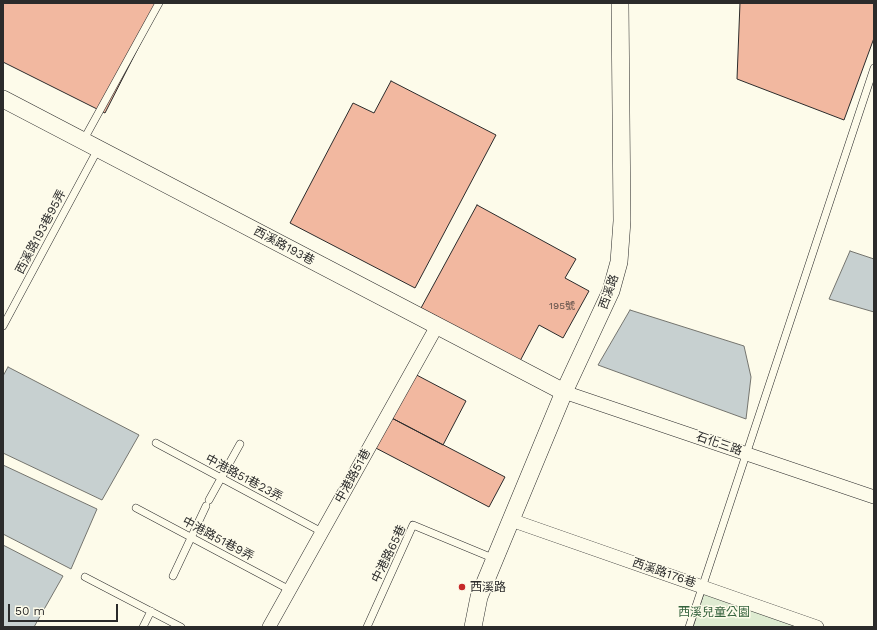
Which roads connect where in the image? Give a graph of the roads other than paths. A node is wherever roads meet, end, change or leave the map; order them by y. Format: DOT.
graph roads {
  1 [pos="159,3"];
  2 [pos="620,3"];
  3 [pos="874,68"];
  4 [pos="3,99"];
  5 [pos="91,145"];
  6 [pos="3,326"];
  7 [pos="437,326"];
  8 [pos="564,392"];
  9 [pos="156,443"];
  10 [pos="240,444"];
  11 [pos="746,453"];
  12 [pos="221,478"];
  13 [pos="874,496"];
  14 [pos="136,508"];
  15 [pos="511,520"];
  16 [pos="322,532"];
  17 [pos="191,537"];
  18 [pos="495,559"];
  19 [pos="173,576"];
  20 [pos="85,577"];
  21 [pos="702,586"];
  22 [pos="290,590"];
  23 [pos="151,611"];
  24 [pos="143,627"];
  25 [pos="181,627"];
  26 [pos="269,627"];
  27 [pos="367,627"];
  28 [pos="473,627"];
  29 [pos="689,627"];
  30 [pos="817,627"];
  1 -- 5 [label="lane, 西溪路193巷95弄"];
  2 -- 8 [label="street, 西溪路"];
  3 -- 11 [label="lane"];
  4 -- 5 [label="street, 西溪路193巷"];
  5 -- 6 [label="lane, 西溪路193巷95弄"];
  5 -- 7 [label="street, 西溪路193巷"];
  7 -- 8 [label="street, 西溪路193巷"];
  7 -- 16 [label="street, 中港路51巷"];
  8 -- 11 [label="street, 石化三路"];
  8 -- 15 [label="street, 西溪路"];
  9 -- 12 [label="lane, 中港路51巷23弄"];
  10 -- 12 [label="lane"];
  11 -- 13 [label="street, 石化三路"];
  11 -- 21 [label="lane"];
  12 -- 16 [label="lane, 中港路51巷23弄"];
  12 -- 17 [label="lane"];
  14 -- 17 [label="lane, 中港路51巷9弄"];
  15 -- 18 [label="street, 西溪路"];
  15 -- 21 [label="street, 西溪路176巷"];
  16 -- 22 [label="street, 中港路51巷"];
  17 -- 19 [label="lane"];
  17 -- 22 [label="lane, 中港路51巷9弄"];
  18 -- 27 [label="lane, 中港路65巷"];
  18 -- 28 [label="street, 西溪路"];
  20 -- 23 [label="lane"];
  21 -- 29 [label="lane"];
  21 -- 30 [label="street, 西溪路176巷"];
  22 -- 26 [label="street, 中港路51巷"];
  23 -- 24 [label="lane"];
  23 -- 25 [label="lane"];
}
